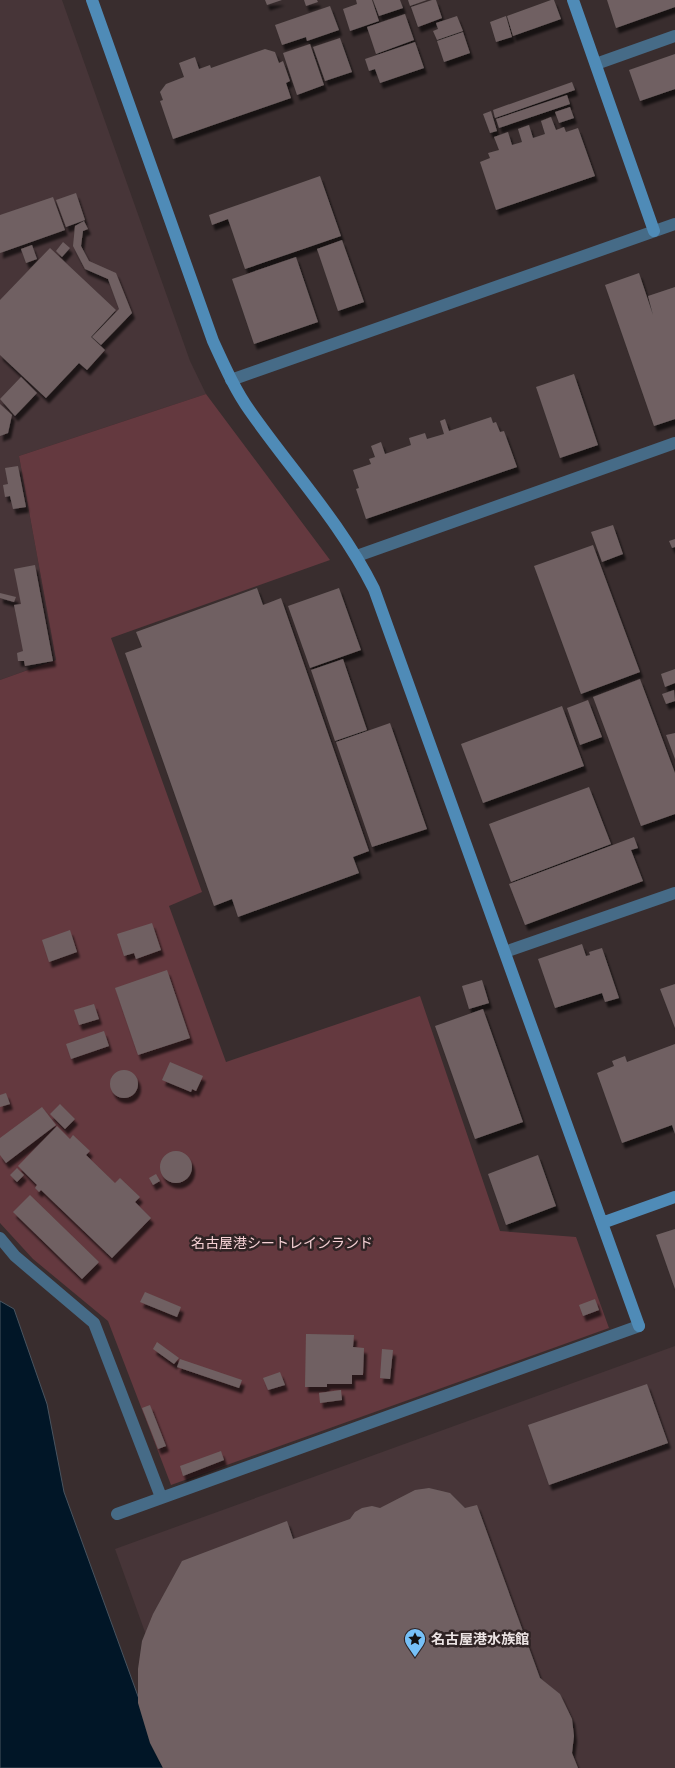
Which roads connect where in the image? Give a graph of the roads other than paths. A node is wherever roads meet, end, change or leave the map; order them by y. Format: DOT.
graph roads {
  1 [pos="92,0"];
  2 [pos="573,0"];
  3 [pos="675,36"];
  4 [pos="596,64"];
  5 [pos="675,224"];
  6 [pos="654,231"];
  7 [pos="231,380"];
  8 [pos="675,443"];
  9 [pos="358,556"];
  10 [pos="675,893"];
  11 [pos="505,952"];
  12 [pos="675,1197"];
  13 [pos="602,1223"];
  14 [pos="0,1238"];
  15 [pos="161,1498"];
  16 [pos="117,1514"];
  1 -- 7 [label="street"];
  2 -- 4 [label="street"];
  3 -- 4 [label="street"];
  4 -- 6 [label="street"];
  5 -- 6 [label="street"];
  6 -- 7 [label="street"];
  7 -- 9 [label="street"];
  8 -- 9 [label="street"];
  9 -- 11 [label="street"];
  10 -- 11 [label="street"];
  11 -- 13 [label="street"];
  12 -- 13 [label="street"];
  13 -- 15 [label="street"];
  14 -- 15 [label="street"];
  15 -- 16 [label="street"];
}
